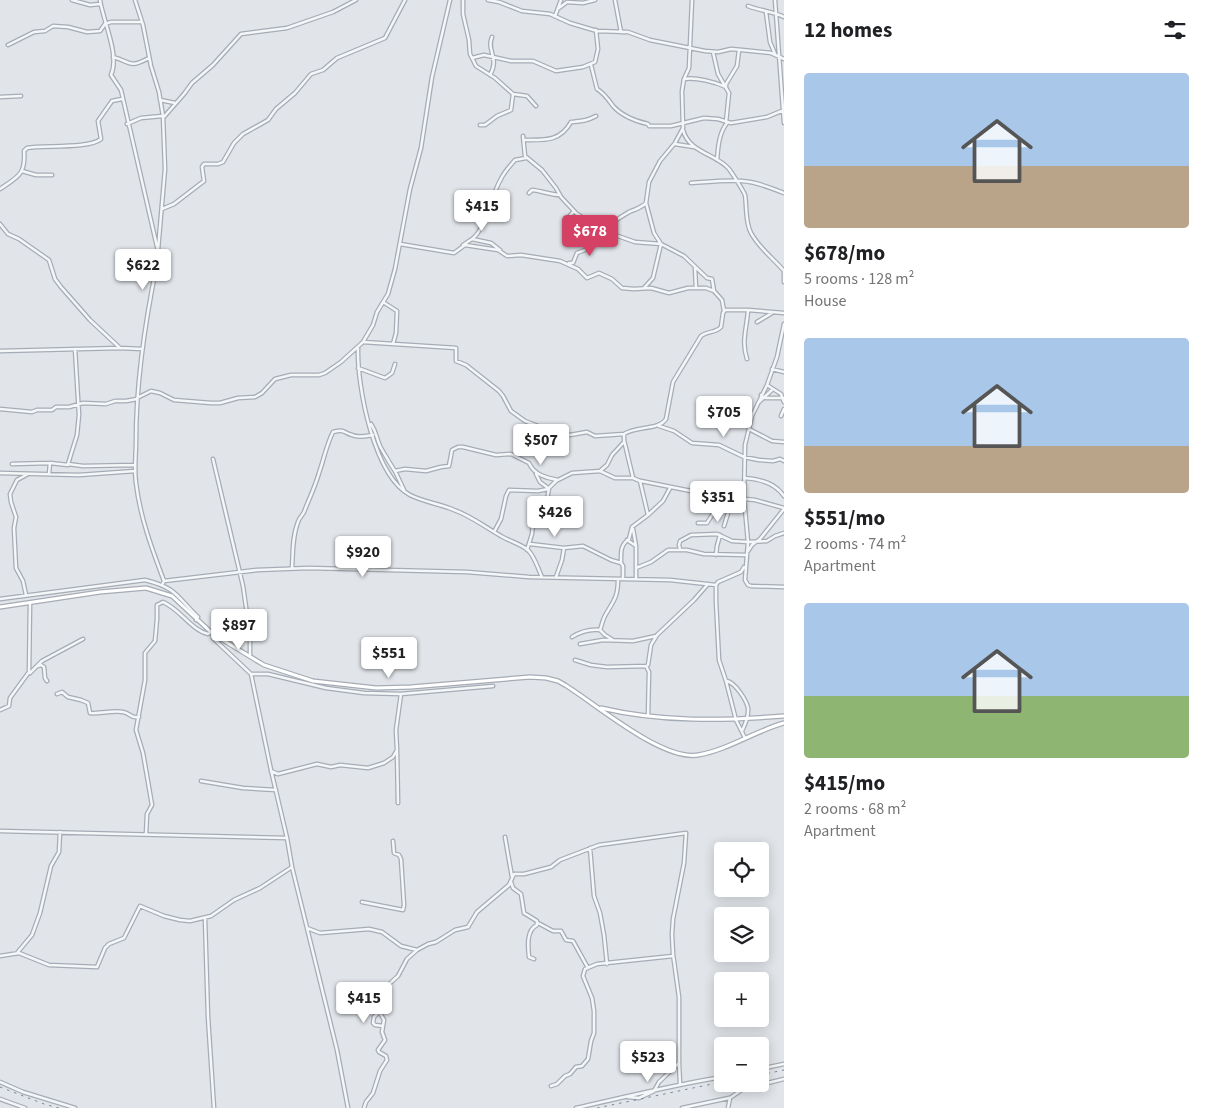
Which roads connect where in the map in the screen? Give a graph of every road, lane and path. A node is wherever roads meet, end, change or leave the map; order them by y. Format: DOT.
graph roads {
  1 [pos="72,0"];
  2 [pos="135,0"];
  3 [pos="356,0"];
  4 [pos="405,0"];
  5 [pos="450,0"];
  6 [pos="463,0"];
  7 [pos="488,0"];
  8 [pos="561,0"];
  9 [pos="595,0"];
  10 [pos="615,0"];
  11 [pos="692,0"];
  12 [pos="775,0"];
  13 [pos="99,4"];
  14 [pos="748,6"];
  15 [pos="559,8"];
  16 [pos="766,12"];
  17 [pos="775,12"];
  18 [pos="555,16"];
  19 [pos="784,17"];
  20 [pos="142,22"];
  21 [pos="105,24"];
  22 [pos="596,30"];
  23 [pos="621,32"];
  24 [pos="492,37"];
  25 [pos="8,45"];
  26 [pos="690,48"];
  27 [pos="739,50"];
  28 [pos="713,52"];
  29 [pos="777,55"];
  30 [pos="494,56"];
  31 [pos="113,57"];
  32 [pos="149,57"];
  33 [pos="472,58"];
  34 [pos="784,59"];
  35 [pos="591,64"];
  36 [pos="490,75"];
  37 [pos="684,79"];
  38 [pos="726,87"];
  39 [pos="513,94"];
  40 [pos="20,96"];
  41 [pos="0,97"];
  42 [pos="123,98"];
  43 [pos="160,100"];
  44 [pos="178,102"];
  45 [pos="536,106"];
  46 [pos="783,110"];
  47 [pos="596,116"];
  48 [pos="163,117"];
  49 [pos="683,123"];
  50 [pos="726,123"];
  51 [pos="784,123"];
  52 [pos="127,124"];
  53 [pos="480,125"];
  54 [pos="682,128"];
  55 [pos="675,144"];
  56 [pos="696,148"];
  57 [pos="526,158"];
  58 [pos="717,160"];
  59 [pos="22,171"];
  60 [pos="52,176"];
  61 [pos="736,182"];
  62 [pos="691,183"];
  63 [pos="0,189"];
  64 [pos="528,193"];
  65 [pos="784,193"];
  66 [pos="560,195"];
  67 [pos="646,203"];
  68 [pos="162,209"];
  69 [pos="574,210"];
  70 [pos="564,222"];
  71 [pos="0,224"];
  72 [pos="601,230"];
  73 [pos="472,239"];
  74 [pos="400,244"];
  75 [pos="661,244"];
  76 [pos="463,246"];
  77 [pos="158,251"];
  78 [pos="501,251"];
  79 [pos="568,264"];
  80 [pos="694,266"];
  81 [pos="784,270"];
  82 [pos="784,282"];
  83 [pos="696,288"];
  84 [pos="644,289"];
  85 [pos="714,291"];
  86 [pos="383,302"];
  87 [pos="748,310"];
  88 [pos="724,311"];
  89 [pos="774,312"];
  90 [pos="784,313"];
  91 [pos="757,322"];
  92 [pos="784,324"];
  93 [pos="363,342"];
  94 [pos="393,344"];
  95 [pos="120,348"];
  96 [pos="358,348"];
  97 [pos="75,349"];
  98 [pos="142,349"];
  99 [pos="0,351"];
  100 [pos="747,359"];
  101 [pos="395,364"];
  102 [pos="358,368"];
  103 [pos="772,368"];
  104 [pos="784,372"];
  105 [pos="767,385"];
  106 [pos="773,389"];
  107 [pos="762,395"];
  108 [pos="137,398"];
  109 [pos="766,398"];
  110 [pos="784,398"];
  111 [pos="784,402"];
  112 [pos="757,403"];
  113 [pos="79,404"];
  114 [pos="0,409"];
  115 [pos="784,409"];
  116 [pos="781,416"];
  117 [pos="369,421"];
  118 [pos="659,426"];
  119 [pos="749,429"];
  120 [pos="624,434"];
  121 [pos="373,435"];
  122 [pos="624,442"];
  123 [pos="784,442"];
  124 [pos="744,457"];
  125 [pos="213,459"];
  126 [pos="784,461"];
  127 [pos="50,463"];
  128 [pos="12,464"];
  129 [pos="70,465"];
  130 [pos="136,465"];
  131 [pos="135,471"];
  132 [pos="395,471"];
  133 [pos="600,471"];
  134 [pos="535,472"];
  135 [pos="0,473"];
  136 [pos="29,474"];
  137 [pos="49,474"];
  138 [pos="633,478"];
  139 [pos="745,478"];
  140 [pos="558,480"];
  141 [pos="640,481"];
  142 [pos="671,487"];
  143 [pos="548,488"];
  144 [pos="404,491"];
  145 [pos="784,496"];
  146 [pos="727,497"];
  147 [pos="733,497"];
  148 [pos="744,498"];
  149 [pos="784,509"];
  150 [pos="648,515"];
  151 [pos="698,523"];
  152 [pos="724,526"];
  153 [pos="632,527"];
  154 [pos="494,532"];
  155 [pos="784,533"];
  156 [pos="720,535"];
  157 [pos="628,540"];
  158 [pos="748,542"];
  159 [pos="756,542"];
  160 [pos="530,544"];
  161 [pos="636,546"];
  162 [pos="564,548"];
  163 [pos="528,550"];
  164 [pos="680,550"];
  165 [pos="747,554"];
  166 [pos="716,555"];
  167 [pos="621,563"];
  168 [pos="745,566"];
  169 [pos="636,568"];
  170 [pos="292,569"];
  171 [pos="238,571"];
  172 [pos="542,577"];
  173 [pos="556,577"];
  174 [pos="618,579"];
  175 [pos="623,579"];
  176 [pos="636,579"];
  177 [pos="164,581"];
  178 [pos="708,584"];
  179 [pos="716,584"];
  180 [pos="162,585"];
  181 [pos="784,587"];
  182 [pos="26,596"];
  183 [pos="0,599"];
  184 [pos="30,603"];
  185 [pos="0,607"];
  186 [pos="196,620"];
  187 [pos="600,630"];
  188 [pos="212,633"];
  189 [pos="657,635"];
  190 [pos="572,636"];
  191 [pos="645,638"];
  192 [pos="83,639"];
  193 [pos="615,641"];
  194 [pos="580,644"];
  195 [pos="652,644"];
  196 [pos="250,655"];
  197 [pos="575,660"];
  198 [pos="30,665"];
  199 [pos="267,666"];
  200 [pos="646,666"];
  201 [pos="35,667"];
  202 [pos="262,673"];
  203 [pos="29,674"];
  204 [pos="252,674"];
  205 [pos="47,680"];
  206 [pos="726,680"];
  207 [pos="493,686"];
  208 [pos="57,694"];
  209 [pos="401,694"];
  210 [pos="598,707"];
  211 [pos="0,710"];
  212 [pos="648,716"];
  213 [pos="784,716"];
  214 [pos="139,717"];
  215 [pos="736,720"];
  216 [pos="747,720"];
  217 [pos="784,723"];
  218 [pos="742,731"];
  219 [pos="745,738"];
  220 [pos="397,750"];
  221 [pos="271,771"];
  222 [pos="201,782"];
  223 [pos="276,790"];
  224 [pos="398,803"];
  225 [pos="0,830"];
  226 [pos="60,832"];
  227 [pos="146,834"];
  228 [pos="504,837"];
  229 [pos="287,838"];
  230 [pos="393,841"];
  231 [pos="590,848"];
  232 [pos="292,867"];
  233 [pos="512,880"];
  234 [pos="362,902"];
  235 [pos="205,918"];
  236 [pos="538,922"];
  237 [pos="306,927"];
  238 [pos="417,950"];
  239 [pos="16,954"];
  240 [pos="0,956"];
  241 [pos="673,956"];
  242 [pos="534,958"];
  243 [pos="607,964"];
  244 [pos="588,968"];
  245 [pos="380,1011"];
  246 [pos="383,1026"];
  247 [pos="679,1063"];
  248 [pos="784,1064"];
  249 [pos="769,1067"];
  250 [pos="714,1078"];
  251 [pos="784,1079"];
  252 [pos="0,1082"];
  253 [pos="680,1084"];
  254 [pos="551,1086"];
  255 [pos="654,1091"];
  256 [pos="730,1098"];
  257 [pos="0,1099"];
  258 [pos="25,1108"];
  259 [pos="74,1108"];
  260 [pos="214,1108"];
  261 [pos="348,1108"];
  262 [pos="364,1108"];
  263 [pos="576,1108"];
  264 [pos="682,1108"];
  265 [pos="728,1108"];
  1 -- 13 [label="street"];
  2 -- 20 [label="street"];
  3 -- 44 [label="street"];
  4 -- 68 [label="street"];
  5 -- 74 [label="street"];
  6 -- 33 [label="street"];
  7 -- 18 [label="street"];
  8 -- 15 [label="street"];
  9 -- 15 [label="street"];
  10 -- 23 [label="street"];
  11 -- 26 [label="street"];
  12 -- 17 [label="street"];
  13 -- 21 [label="street"];
  14 -- 16 [label="street"];
  15 -- 18 [label="street"];
  16 -- 17 [label="street"];
  16 -- 29 [label="street"];
  17 -- 19 [label="street"];
  17 -- 29 [label="street"];
  18 -- 22 [label="street"];
  20 -- 21 [label="street"];
  20 -- 32 [label="street"];
  21 -- 25 [label="street"];
  21 -- 31 [label="street"];
  22 -- 23 [label="street"];
  22 -- 35 [label="street"];
  23 -- 26 [label="street"];
  24 -- 30 [label="street"];
  26 -- 28 [label="street"];
  26 -- 37 [label="street"];
  27 -- 28 [label="street"];
  27 -- 29 [label="street"];
  27 -- 38 [label="street"];
  28 -- 38 [label="street"];
  29 -- 34 [label="street"];
  29 -- 46 [label="street"];
  30 -- 33 [label="street"];
  30 -- 35 [label="street"];
  30 -- 36 [label="street"];
  31 -- 32 [label="street"];
  31 -- 42 [label="street"];
  32 -- 43 [label="street"];
  33 -- 36 [label="street"];
  35 -- 49 [label="street"];
  36 -- 39 [label="street"];
  37 -- 38 [label="street"];
  37 -- 49 [label="street"];
  38 -- 50 [label="street"];
  39 -- 45 [label="street"];
  39 -- 53 [label="street"];
  40 -- 41 [label="street"];
  42 -- 52 [label="street"];
  42 -- 59 [label="street"];
  43 -- 44 [label="street"];
  43 -- 48 [label="street"];
  44 -- 48 [label="street"];
  46 -- 50 [label="street"];
  46 -- 51 [label="street"];
  47 -- 57 [label="street"];
  48 -- 52 [label="street"];
  48 -- 68 [label="street"];
  49 -- 50 [label="street"];
  49 -- 54 [label="street"];
  50 -- 58 [label="street"];
  52 -- 77 [label="street"];
  54 -- 55 [label="street"];
  54 -- 56 [label="street"];
  55 -- 56 [label="street"];
  55 -- 67 [label="street"];
  56 -- 58 [label="street"];
  57 -- 66 [label="street"];
  57 -- 73 [label="street"];
  58 -- 61 [label="street"];
  59 -- 60 [label="street"];
  59 -- 63 [label="street"];
  61 -- 62 [label="street"];
  61 -- 65 [label="street"];
  61 -- 81 [label="street"];
  64 -- 66 [label="street"];
  66 -- 69 [label="street"];
  67 -- 72 [label="street"];
  67 -- 75 [label="street"];
  68 -- 77 [label="street"];
  69 -- 70 [label="street"];
  69 -- 72 [label="street"];
  71 -- 95 [label="street"];
  72 -- 75 [label="street"];
  72 -- 79 [label="street"];
  73 -- 76 [label="street"];
  73 -- 78 [label="street"];
  74 -- 76 [label="street"];
  74 -- 86 [label="street"];
  75 -- 80 [label="street"];
  75 -- 84 [label="street"];
  76 -- 78 [label="street"];
  77 -- 98 [label="street"];
  78 -- 79 [label="street"];
  79 -- 84 [label="street"];
  80 -- 83 [label="street"];
  80 -- 85 [label="street"];
  81 -- 82 [label="street"];
  83 -- 84 [label="street"];
  83 -- 85 [label="street"];
  85 -- 88 [label="street"];
  86 -- 93 [label="street"];
  86 -- 94 [label="street"];
  87 -- 88 [label="street"];
  87 -- 89 [label="street"];
  87 -- 100 [label="street"];
  88 -- 118 [label="street"];
  89 -- 90 [label="street"];
  89 -- 91 [label="street"];
  92 -- 103 [label="street"];
  93 -- 94 [label="street"];
  93 -- 96 [label="street"];
  94 -- 120 [label="street"];
  95 -- 97 [label="street"];
  95 -- 98 [label="street"];
  96 -- 102 [label="street"];
  96 -- 108 [label="street"];
  97 -- 99 [label="street"];
  97 -- 113 [label="street"];
  98 -- 108 [label="street"];
  101 -- 102 [label="street"];
  102 -- 117 [label="street"];
  103 -- 104 [label="street"];
  103 -- 105 [label="street"];
  105 -- 106 [label="street"];
  105 -- 107 [label="street"];
  106 -- 109 [label="street"];
  106 -- 110 [label="street"];
  107 -- 109 [label="street"];
  107 -- 112 [label="street"];
  108 -- 113 [label="street"];
  108 -- 130 [label="street"];
  109 -- 110 [label="street"];
  109 -- 112 [label="street"];
  110 -- 111 [label="street"];
  112 -- 119 [label="street"];
  113 -- 114 [label="street"];
  113 -- 129 [label="street"];
  115 -- 116 [label="street"];
  117 -- 121 [label="street"];
  117 -- 132 [label="street"];
  118 -- 120 [label="street"];
  118 -- 124 [label="street"];
  119 -- 123 [label="street"];
  119 -- 124 [label="street"];
  120 -- 122 [label="street"];
  121 -- 144 [label="street"];
  121 -- 170 [label="street"];
  122 -- 133 [label="street"];
  122 -- 138 [label="street"];
  124 -- 126 [label="street"];
  124 -- 139 [label="street"];
  125 -- 171 [label="street"];
  127 -- 128 [label="street"];
  127 -- 129 [label="street"];
  127 -- 137 [label="street"];
  129 -- 130 [label="street"];
  130 -- 131 [label="street"];
  131 -- 137 [label="street"];
  131 -- 177 [label="street"];
  132 -- 134 [label="street"];
  132 -- 144 [label="street"];
  133 -- 138 [label="street"];
  133 -- 140 [label="street"];
  134 -- 140 [label="street"];
  134 -- 143 [label="street"];
  135 -- 136 [label="street"];
  136 -- 137 [label="street"];
  136 -- 182 [label="street"];
  138 -- 141 [label="street"];
  139 -- 145 [label="street"];
  139 -- 148 [label="street"];
  140 -- 143 [label="street"];
  141 -- 142 [label="street"];
  141 -- 150 [label="street"];
  142 -- 146 [label="street"];
  142 -- 150 [label="street"];
  143 -- 154 [label="street"];
  143 -- 160 [label="street"];
  144 -- 154 [label="street"];
  146 -- 147 [label="street"];
  146 -- 151 [label="street"];
  147 -- 148 [label="street"];
  147 -- 152 [label="street"];
  148 -- 149 [label="street"];
  148 -- 158 [label="street"];
  149 -- 159 [label="street"];
  150 -- 153 [label="street"];
  153 -- 157 [label="street"];
  153 -- 161 [label="street"];
  154 -- 163 [label="street"];
  155 -- 159 [label="street"];
  156 -- 158 [label="street"];
  156 -- 164 [label="street"];
  156 -- 166 [label="street"];
  157 -- 161 [label="street"];
  157 -- 167 [label="street"];
  158 -- 159 [label="street"];
  158 -- 165 [label="street"];
  159 -- 165 [label="street"];
  160 -- 162 [label="street"];
  160 -- 163 [label="street"];
  161 -- 169 [label="street"];
  162 -- 167 [label="street"];
  162 -- 173 [label="street"];
  163 -- 172 [label="street"];
  164 -- 166 [label="street"];
  164 -- 169 [label="street"];
  165 -- 166 [label="street"];
  165 -- 168 [label="street"];
  167 -- 175 [label="street"];
  168 -- 179 [label="street"];
  168 -- 181 [label="street"];
  169 -- 176 [label="street"];
  170 -- 171 [label="street"];
  170 -- 172 [label="street"];
  171 -- 177 [label="street"];
  171 -- 196 [label="street"];
  172 -- 173 [label="street"];
  173 -- 174 [label="street"];
  174 -- 175 [label="street"];
  174 -- 187 [label="street"];
  175 -- 176 [label="street"];
  176 -- 178 [label="street"];
  177 -- 180 [label="street"];
  178 -- 179 [label="street"];
  178 -- 189 [label="street"];
  179 -- 206 [label="street"];
  180 -- 182 [label="street"];
  180 -- 186 [label="street"];
  182 -- 183 [label="street"];
  184 -- 185 [label="street"];
  184 -- 186 [label="street"];
  184 -- 198 [label="street"];
  186 -- 188 [label="street"];
  187 -- 190 [label="street"];
  187 -- 193 [label="street"];
  188 -- 196 [label="street"];
  188 -- 204 [label="street"];
  188 -- 214 [label="street"];
  189 -- 191 [label="street"];
  189 -- 195 [label="street"];
  191 -- 193 [label="street"];
  191 -- 195 [label="street"];
  192 -- 201 [label="street"];
  193 -- 194 [label="street"];
  195 -- 200 [label="street"];
  196 -- 199 [label="street"];
  197 -- 200 [label="street"];
  198 -- 201 [label="street"];
  198 -- 203 [label="street"];
  199 -- 202 [label="street"];
  199 -- 210 [label="street"];
  200 -- 212 [label="street"];
  201 -- 203 [label="street"];
  201 -- 205 [label="street"];
  202 -- 204 [label="street"];
  202 -- 209 [label="street"];
  203 -- 211 [label="street"];
  204 -- 221 [label="street"];
  206 -- 215 [label="street"];
  206 -- 216 [label="street"];
  207 -- 209 [label="street"];
  208 -- 214 [label="street"];
  209 -- 220 [label="street"];
  210 -- 212 [label="street"];
  210 -- 219 [label="street"];
  212 -- 215 [label="street"];
  213 -- 216 [label="street"];
  214 -- 227 [label="street"];
  215 -- 216 [label="street"];
  215 -- 218 [label="street"];
  216 -- 218 [label="street"];
  217 -- 219 [label="street"];
  218 -- 219 [label="street"];
  220 -- 221 [label="street"];
  220 -- 224 [label="street"];
  221 -- 223 [label="street"];
  222 -- 223 [label="street"];
  223 -- 229 [label="street"];
  225 -- 226 [label="street"];
  226 -- 227 [label="street"];
  226 -- 239 [label="street"];
  227 -- 229 [label="street"];
  228 -- 233 [label="street"];
  229 -- 232 [label="street"];
  230 -- 234 [label="street"];
  231 -- 233 [label="street"];
  231 -- 241 [label="street"];
  231 -- 243 [label="street"];
  232 -- 235 [label="street"];
  232 -- 237 [label="street"];
  233 -- 236 [label="street"];
  233 -- 238 [label="street"];
  235 -- 239 [label="street"];
  235 -- 260 [label="street"];
  236 -- 242 [label="street"];
  236 -- 244 [label="street"];
  237 -- 238 [label="street"];
  237 -- 261 [label="street"];
  238 -- 245 [label="street"];
  239 -- 240 [label="street"];
  241 -- 243 [label="street"];
  241 -- 247 [label="street"];
  243 -- 244 [label="street"];
  244 -- 254 [label="street"];
  245 -- 246 [label="street"];
  245 -- 246 [label="street"];
  246 -- 262 [label="street"];
  247 -- 253 [label="street"];
  247 -- 255 [label="street"];
  248 -- 249 [label="street"];
  250 -- 253 [label="street"];
  251 -- 256 [label="street"];
  252 -- 259 [label="street"];
  253 -- 255 [label="street"];
  255 -- 263 [label="street"];
  256 -- 264 [label="street"];
  256 -- 265 [label="street"];
  257 -- 258 [label="street"];
}
